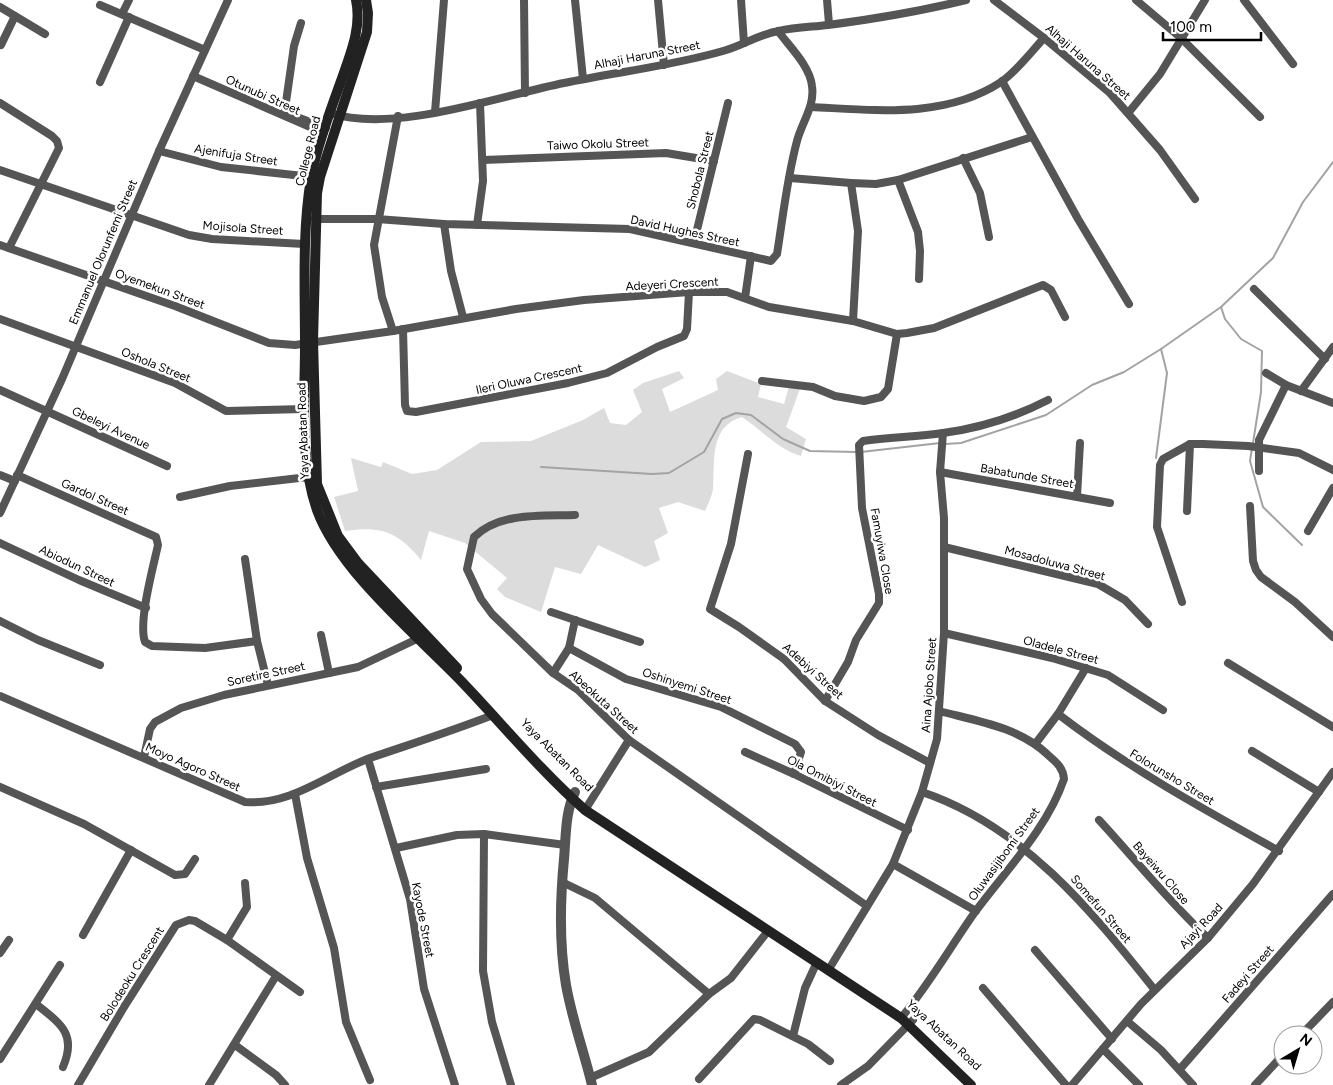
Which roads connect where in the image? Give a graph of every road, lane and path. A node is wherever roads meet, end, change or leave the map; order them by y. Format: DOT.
graph roads {
  1 [pos="129,0"];
  2 [pos="228,0"];
  3 [pos="356,0"];
  4 [pos="366,0"];
  5 [pos="444,0"];
  6 [pos="524,0"];
  7 [pos="575,0"];
  8 [pos="658,0"];
  9 [pos="741,0"];
  10 [pos="827,0"];
  11 [pos="915,0"];
  12 [pos="966,0"];
  13 [pos="994,0"];
  14 [pos="1136,0"];
  15 [pos="1205,0"];
  16 [pos="1244,0"];
  17 [pos="100,5"];
  18 [pos="0,6"];
  19 [pos="916,10"];
  20 [pos="15,16"];
  21 [pos="126,16"];
  22 [pos="301,23"];
  23 [pos="829,24"];
  24 [pos="778,31"];
  25 [pos="45,34"];
  26 [pos="1044,38"];
  27 [pos="1181,38"];
  28 [pos="744,43"];
  29 [pos="1,45"];
  30 [pos="205,50"];
  31 [pos="1293,64"];
  32 [pos="664,65"];
  33 [pos="193,76"];
  34 [pos="583,79"];
  35 [pos="1002,81"];
  36 [pos="100,82"];
  37 [pos="525,93"];
  38 [pos="0,103"];
  39 [pos="480,103"];
  40 [pos="728,103"];
  41 [pos="811,106"];
  42 [pos="434,112"];
  43 [pos="1129,112"];
  44 [pos="335,115"];
  45 [pos="398,116"];
  46 [pos="1260,117"];
  47 [pos="325,131"];
  48 [pos="1032,137"];
  49 [pos="159,150"];
  50 [pos="963,158"];
  51 [pos="483,160"];
  52 [pos="714,161"];
  53 [pos="0,170"];
  54 [pos="312,177"];
  55 [pos="790,178"];
  56 [pos="898,180"];
  57 [pos="852,183"];
  58 [pos="39,185"];
  59 [pos="1195,199"];
  60 [pos="132,216"];
  61 [pos="315,219"];
  62 [pos="377,219"];
  63 [pos="444,224"];
  64 [pos="477,225"];
  65 [pos="989,237"];
  66 [pos="694,242"];
  67 [pos="304,244"];
  68 [pos="0,245"];
  69 [pos="9,248"];
  70 [pos="751,256"];
  71 [pos="919,279"];
  72 [pos="103,280"];
  73 [pos="1254,289"];
  74 [pos="689,292"];
  75 [pos="745,298"];
  76 [pos="1129,304"];
  77 [pos="463,317"];
  78 [pos="1065,317"];
  79 [pos="0,319"];
  80 [pos="853,321"];
  81 [pos="403,329"];
  82 [pos="393,331"];
  83 [pos="897,334"];
  84 [pos="309,342"];
  85 [pos="76,346"];
  86 [pos="1333,347"];
  87 [pos="1325,359"];
  88 [pos="1266,373"];
  89 [pos="762,381"];
  90 [pos="1286,385"];
  91 [pos="0,390"];
  92 [pos="1301,391"];
  93 [pos="1048,400"];
  94 [pos="1333,403"];
  95 [pos="304,409"];
  96 [pos="46,410"];
  97 [pos="944,436"];
  98 [pos="1080,443"];
  99 [pos="1190,444"];
  100 [pos="1254,447"];
  101 [pos="748,454"];
  102 [pos="167,466"];
  103 [pos="1333,470"];
  104 [pos="1259,471"];
  105 [pos="940,472"];
  106 [pos="0,475"];
  107 [pos="308,477"];
  108 [pos="16,478"];
  109 [pos="1333,488"];
  110 [pos="1077,496"];
  111 [pos="180,497"];
  112 [pos="1110,502"];
  113 [pos="1250,506"];
  114 [pos="1187,511"];
  115 [pos="0,513"];
  116 [pos="575,515"];
  117 [pos="1308,531"];
  118 [pos="0,543"];
  119 [pos="944,547"];
  120 [pos="245,559"];
  121 [pos="1182,602"];
  122 [pos="146,608"];
  123 [pos="551,612"];
  124 [pos="575,620"];
  125 [pos="0,621"];
  126 [pos="1148,624"];
  127 [pos="944,633"];
  128 [pos="321,635"];
  129 [pos="1333,637"];
  130 [pos="417,639"];
  131 [pos="257,641"];
  132 [pos="640,642"];
  133 [pos="569,648"];
  134 [pos="1228,663"];
  135 [pos="100,665"];
  136 [pos="1086,668"];
  137 [pos="329,672"];
  138 [pos="553,673"];
  139 [pos="268,685"];
  140 [pos="0,696"];
  141 [pos="825,701"];
  142 [pos="1163,710"];
  143 [pos="939,711"];
  144 [pos="1058,714"];
  145 [pos="493,716"];
  146 [pos="1333,727"];
  147 [pos="629,740"];
  148 [pos="1036,743"];
  149 [pos="746,752"];
  150 [pos="1252,752"];
  151 [pos="144,757"];
  152 [pos="368,759"];
  153 [pos="930,763"];
  154 [pos="486,769"];
  155 [pos="1333,772"];
  156 [pos="794,774"];
  157 [pos="376,786"];
  158 [pos="0,787"];
  159 [pos="922,792"];
  160 [pos="1319,792"];
  161 [pos="295,794"];
  162 [pos="574,795"];
  163 [pos="587,807"];
  164 [pos="1099,820"];
  165 [pos="908,830"];
  166 [pos="484,834"];
  167 [pos="565,845"];
  168 [pos="396,848"];
  169 [pos="131,850"];
  170 [pos="1024,850"];
  171 [pos="1279,850"];
  172 [pos="195,859"];
  173 [pos="894,864"];
  174 [pos="562,882"];
  175 [pos="245,883"];
  176 [pos="1333,894"];
  177 [pos="867,906"];
  178 [pos="976,911"];
  179 [pos="768,931"];
  180 [pos="83,935"];
  181 [pos="1208,938"];
  182 [pos="8,940"];
  183 [pos="227,940"];
  184 [pos="1036,950"];
  185 [pos="0,953"];
  186 [pos="817,962"];
  187 [pos="60,965"];
  188 [pos="830,967"];
  189 [pos="276,976"];
  190 [pos="983,988"];
  191 [pos="1154,989"];
  192 [pos="300,992"];
  193 [pos="710,994"];
  194 [pos="1333,1002"];
  195 [pos="36,1004"];
  196 [pos="907,1019"];
  197 [pos="1127,1021"];
  198 [pos="1311,1025"];
  199 [pos="793,1036"];
  200 [pos="1112,1039"];
  201 [pos="235,1045"];
  202 [pos="1103,1049"];
  203 [pos="0,1059"];
  204 [pos="830,1061"];
  205 [pos="1273,1066"];
  206 [pos="63,1067"];
  207 [pos="1180,1069"];
  208 [pos="699,1079"];
  209 [pos="370,1080"];
  210 [pos="591,1081"];
  211 [pos="78,1085"];
  212 [pos="209,1085"];
  213 [pos="285,1085"];
  214 [pos="455,1085"];
  215 [pos="511,1085"];
  216 [pos="841,1085"];
  217 [pos="971,1085"];
  218 [pos="978,1085"];
  219 [pos="1066,1085"];
  220 [pos="1072,1085"];
  221 [pos="1139,1085"];
  222 [pos="1193,1085"];
  223 [pos="1255,1085"];
  1 -- 21 [label="street"];
  2 -- 30 [label="street, Emmanuel Olorunfemi Street"];
  3 -- 44 [label="main road, College Road"];
  4 -- 44 [label="main road, College Road"];
  5 -- 42 [label="street"];
  6 -- 37 [label="street"];
  7 -- 34 [label="street"];
  8 -- 32 [label="street"];
  9 -- 28 [label="street"];
  10 -- 23 [label="street"];
  11 -- 19 [label="street"];
  12 -- 19 [label="street, Alhaji Haruna Street"];
  13 -- 26 [label="street, Alhaji Haruna Street"];
  14 -- 27 [label="street"];
  15 -- 27 [label="street"];
  16 -- 31 [label="street"];
  17 -- 21 [label="street"];
  18 -- 20 [label="street"];
  19 -- 23 [label="street, Alhaji Haruna Street"];
  20 -- 25 [label="street"];
  20 -- 29 [label="street"];
  21 -- 30 [label="street"];
  21 -- 36 [label="street"];
  22 -- 47 [label="street"];
  23 -- 24 [label="street, Alhaji Haruna Street"];
  24 -- 28 [label="street, Alhaji Haruna Street"];
  24 -- 41 [label="street, David Hughes Street"];
  26 -- 35 [label="street"];
  26 -- 43 [label="street, Alhaji Haruna Street"];
  27 -- 43 [label="street"];
  27 -- 46 [label="street"];
  28 -- 32 [label="street, Alhaji Haruna Street"];
  30 -- 33 [label="street, Emmanuel Olorunfemi Street"];
  32 -- 34 [label="street, Alhaji Haruna Street"];
  33 -- 47 [label="street, Otunubi Street"];
  33 -- 49 [label="street, Emmanuel Olorunfemi Street"];
  34 -- 37 [label="street, Alhaji Haruna Street"];
  35 -- 41 [label="street"];
  35 -- 48 [label="street"];
  37 -- 39 [label="street, Alhaji Haruna Street"];
  38 -- 58 [label="street"];
  39 -- 42 [label="street, Alhaji Haruna Street"];
  39 -- 51 [label="street"];
  40 -- 52 [label="street, Shobola Street"];
  41 -- 55 [label="street, David Hughes Street"];
  42 -- 45 [label="street, Alhaji Haruna Street"];
  43 -- 59 [label="street, Alhaji Haruna Street"];
  44 -- 45 [label="street, Alhaji Haruna Street"];
  44 -- 47 [label="main road, College Road"];
  44 -- 61 [label="main road, College Road"];
  45 -- 62 [label="street"];
  47 -- 54 [label="main road, College Road"];
  48 -- 50 [label="street"];
  48 -- 76 [label="street"];
  49 -- 54 [label="street, Ajenifuja Street"];
  49 -- 60 [label="street, Emmanuel Olorunfemi Street"];
  50 -- 56 [label="street"];
  50 -- 65 [label="street"];
  51 -- 52 [label="street, Taiwo Okolu Street"];
  51 -- 64 [label="street"];
  52 -- 66 [label="street, Shobola Street"];
  53 -- 58 [label="street, Mojisola Street"];
  54 -- 67 [label="main road, College Road"];
  55 -- 57 [label="street"];
  55 -- 70 [label="street, David Hughes Street"];
  56 -- 57 [label="street"];
  56 -- 71 [label="street"];
  57 -- 80 [label="street"];
  58 -- 60 [label="street, Mojisola Street"];
  58 -- 69 [label="street"];
  60 -- 67 [label="street, Mojisola Street"];
  60 -- 72 [label="street, Emmanuel Olorunfemi Street"];
  61 -- 62 [label="street, David Hughes Street"];
  61 -- 84 [label="main road, College Road"];
  62 -- 63 [label="street, David Hughes Street"];
  62 -- 82 [label="street"];
  63 -- 64 [label="street, David Hughes Street"];
  63 -- 77 [label="street"];
  64 -- 66 [label="street, David Hughes Street"];
  66 -- 70 [label="street, David Hughes Street"];
  67 -- 84 [label="main road, College Road"];
  68 -- 69 [label="street, Oyemekun Street"];
  69 -- 72 [label="street, Oyemekun Street"];
  70 -- 75 [label="street"];
  72 -- 84 [label="street, Oyemekun Street"];
  72 -- 85 [label="street, Emmanuel Olorunfemi Street"];
  73 -- 87 [label="street"];
  74 -- 75 [label="street, Adeyeri Crescent"];
  74 -- 77 [label="street, Adeyeri Crescent"];
  74 -- 81 [label="street, Ileri Oluwa Crescent"];
  75 -- 80 [label="street, Adeyeri Crescent"];
  77 -- 81 [label="street, Adeyeri Crescent"];
  78 -- 83 [label="street, Adeyeri Crescent"];
  79 -- 85 [label="street, Oshola Street"];
  80 -- 83 [label="street, Adeyeri Crescent"];
  81 -- 82 [label="street, Adeyeri Crescent"];
  82 -- 84 [label="street, Adeyeri Crescent"];
  83 -- 89 [label="street"];
  84 -- 95 [label="main road, Yaya Abatan Road"];
  84 -- 162 [label="main road, Yaya Abatan Road"];
  85 -- 95 [label="street, Oshola Street"];
  85 -- 96 [label="street, Emmanuel Olorunfemi Street"];
  86 -- 87 [label="street"];
  87 -- 92 [label="street"];
  88 -- 90 [label="street"];
  90 -- 92 [label="street"];
  90 -- 100 [label="street"];
  91 -- 96 [label="street, Gbeleyi Avenue"];
  92 -- 94 [label="street"];
  93 -- 97 [label="street"];
  95 -- 107 [label="main road, Yaya Abatan Road"];
  96 -- 102 [label="street, Gbeleyi Avenue"];
  96 -- 108 [label="street, Emmanuel Olorunfemi Street"];
  97 -- 105 [label="street, Aina Ajobo Street"];
  97 -- 141 [label="street, Famuyiwa Close"];
  98 -- 110 [label="street"];
  99 -- 100 [label="street"];
  99 -- 114 [label="street"];
  99 -- 121 [label="street"];
  100 -- 103 [label="street"];
  100 -- 104 [label="street"];
  101 -- 141 [label="street, Adebiyi Street"];
  105 -- 110 [label="street, Babatunde Street"];
  105 -- 119 [label="street, Aina Ajobo Street"];
  106 -- 108 [label="street, Gardol Street"];
  107 -- 111 [label="street"];
  107 -- 130 [label="main road, Yaya Abatan Road"];
  108 -- 115 [label="street, Emmanuel Olorunfemi Street"];
  108 -- 122 [label="street, Gardol Street"];
  109 -- 117 [label="street"];
  110 -- 112 [label="street, Babatunde Street"];
  113 -- 129 [label="street"];
  116 -- 138 [label="street, Abeokuta Street"];
  118 -- 122 [label="street, Abiodun Street"];
  119 -- 126 [label="street, Mosadoluwa Street"];
  119 -- 127 [label="street, Aina Ajobo Street"];
  120 -- 131 [label="street"];
  122 -- 131 [label="street"];
  123 -- 124 [label="street"];
  124 -- 132 [label="street"];
  124 -- 133 [label="street"];
  125 -- 135 [label="street"];
  127 -- 136 [label="street, Oladele Street"];
  127 -- 143 [label="street, Aina Ajobo Street"];
  128 -- 137 [label="street"];
  130 -- 137 [label="street, Soretire Street"];
  130 -- 145 [label="main road, Yaya Abatan Road"];
  131 -- 139 [label="street"];
  133 -- 138 [label="street"];
  133 -- 156 [label="street, Oshinyemi Street"];
  134 -- 146 [label="street"];
  136 -- 142 [label="street, Oladele Street"];
  136 -- 144 [label="street"];
  137 -- 139 [label="street, Soretire Street"];
  138 -- 147 [label="street, Abeokuta Street"];
  139 -- 151 [label="street, Soretire Street"];
  140 -- 151 [label="street, Moyo Agoro Street"];
  141 -- 153 [label="street, Adebiyi Street"];
  143 -- 148 [label="street, Oluwasijibomi Street"];
  143 -- 153 [label="street, Aina Ajobo Street"];
  144 -- 148 [label="street"];
  144 -- 171 [label="street, Folorunsho Street"];
  145 -- 152 [label="street, Moyo Agoro Street"];
  145 -- 162 [label="main road, Yaya Abatan Road"];
  147 -- 163 [label="street"];
  147 -- 177 [label="street, Abeokuta Street"];
  148 -- 170 [label="street, Oluwasijibomi Street"];
  149 -- 156 [label="street, Ola Omibiyi Street"];
  150 -- 160 [label="street"];
  151 -- 161 [label="street, Moyo Agoro Street"];
  152 -- 157 [label="street, Kayode Street"];
  152 -- 161 [label="street, Moyo Agoro Street"];
  153 -- 159 [label="street, Aina Ajobo Street"];
  154 -- 157 [label="street"];
  155 -- 160 [label="street, Ajayi Road"];
  156 -- 165 [label="street, Ola Omibiyi Street"];
  157 -- 168 [label="street, Kayode Street"];
  158 -- 169 [label="street"];
  159 -- 165 [label="street, Aina Ajobo Street"];
  159 -- 170 [label="street, Somefun Street"];
  160 -- 171 [label="street, Ajayi Road"];
  161 -- 209 [label="street"];
  162 -- 163 [label="main road, Yaya Abatan Road"];
  162 -- 167 [label="street"];
  163 -- 179 [label="main road, Yaya Abatan Road"];
  163 -- 188 [label="main road, Yaya Abatan Road"];
  164 -- 181 [label="street, Bayeiwu Close"];
  165 -- 173 [label="street, Aina Ajobo Street"];
  166 -- 167 [label="street"];
  166 -- 168 [label="street"];
  166 -- 215 [label="street"];
  167 -- 174 [label="street"];
  168 -- 214 [label="street, Kayode Street"];
  169 -- 172 [label="street"];
  169 -- 180 [label="street"];
  170 -- 178 [label="street, Oluwasijibomi Street"];
  170 -- 191 [label="street, Somefun Street"];
  171 -- 181 [label="street, Ajayi Road"];
  173 -- 177 [label="street, Aina Ajobo Street"];
  173 -- 178 [label="street"];
  174 -- 193 [label="street"];
  174 -- 210 [label="street"];
  175 -- 183 [label="street"];
  176 -- 207 [label="street, Fadeyi Street"];
  177 -- 188 [label="street, Aina Ajobo Street"];
  178 -- 196 [label="street, Oluwasijibomi Street"];
  179 -- 186 [label="main road, Yaya Abatan Road"];
  179 -- 193 [label="street"];
  181 -- 191 [label="street, Ajayi Road"];
  182 -- 185 [label="street"];
  183 -- 189 [label="street, Bolodeoku Crescent"];
  183 -- 211 [label="street, Bolodeoku Crescent"];
  184 -- 200 [label="street"];
  186 -- 188 [label="main road, Yaya Abatan Road"];
  186 -- 199 [label="street"];
  187 -- 195 [label="street"];
  188 -- 196 [label="main road, Yaya Abatan Road"];
  189 -- 192 [label="street, Bolodeoku Crescent"];
  189 -- 201 [label="street"];
  190 -- 219 [label="street"];
  191 -- 197 [label="street, Ajayi Road"];
  193 -- 210 [label="street"];
  194 -- 198 [label="street"];
  195 -- 203 [label="street"];
  195 -- 206 [label="street"];
  196 -- 216 [label="street, Oluwasijibomi Street"];
  196 -- 217 [label="main road, Yaya Abatan Road"];
  196 -- 218 [label="main road, Yaya Abatan Road"];
  197 -- 200 [label="street, Ajayi Road"];
  197 -- 207 [label="street"];
  199 -- 204 [label="street"];
  199 -- 208 [label="street"];
  200 -- 202 [label="street, Ajayi Road"];
  201 -- 212 [label="street"];
  201 -- 213 [label="street"];
  202 -- 220 [label="street, Ajayi Road"];
  202 -- 221 [label="street"];
  205 -- 223 [label="street"];
  207 -- 222 [label="street"];
}
